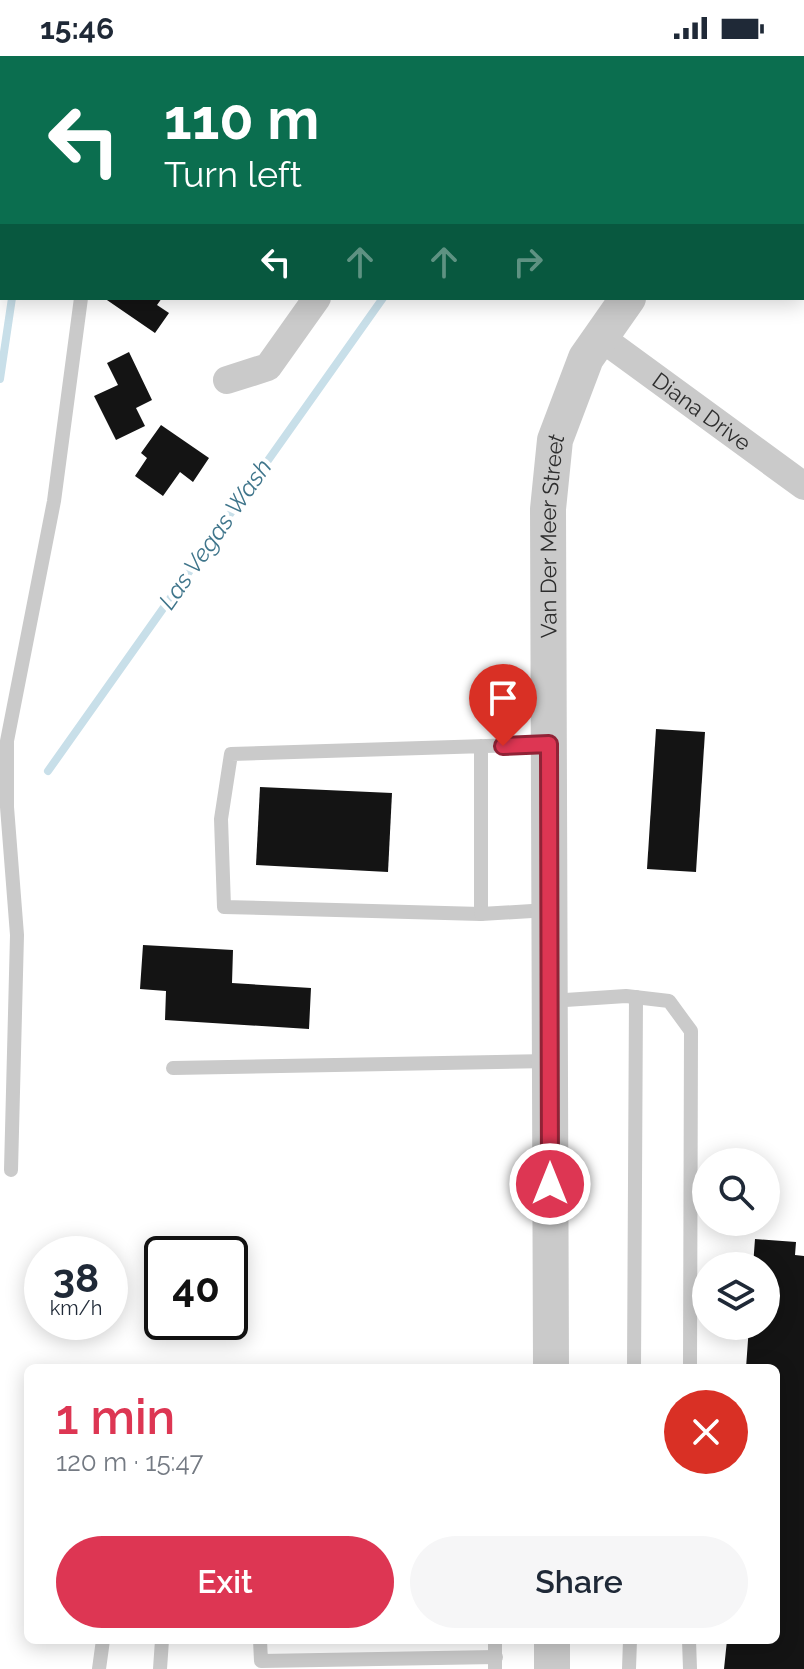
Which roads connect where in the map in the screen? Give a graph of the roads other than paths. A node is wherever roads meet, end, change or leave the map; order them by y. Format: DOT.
graph roads {
  1 [pos="81,300"];
  2 [pos="316,300"];
  3 [pos="627,300"];
  4 [pos="600,337"];
  5 [pos="227,380"];
  6 [pos="804,486"];
  7 [pos="549,744"];
  8 [pos="481,746"];
  9 [pos="549,909"];
  10 [pos="481,914"];
  11 [pos="636,997"];
  12 [pos="550,1001"];
  13 [pos="550,1061"];
  14 [pos="173,1068"];
  15 [pos="11,1170"];
  16 [pos="551,1364"];
  17 [pos="634,1364"];
  18 [pos="690,1364"];
  19 [pos="102,1644"];
  20 [pos="162,1644"];
  21 [pos="260,1644"];
  22 [pos="552,1644"];
  23 [pos="630,1644"];
  24 [pos="689,1644"];
  25 [pos="495,1663"];
  26 [pos="261,1665"];
  27 [pos="99,1669"];
  28 [pos="160,1669"];
  29 [pos="552,1669"];
  30 [pos="629,1669"];
  31 [pos="690,1669"];
  1 -- 15 [label="lane"];
  2 -- 5 [label="street"];
  3 -- 4 [label="street, Van Der Meer Street"];
  4 -- 6 [label="street, Diana Drive"];
  4 -- 7 [label="street, Van Der Meer Street"];
  7 -- 8 [label="lane"];
  7 -- 9 [label="street, Van Der Meer Street"];
  8 -- 10 [label="lane"];
  8 -- 10 [label="lane"];
  9 -- 10 [label="lane"];
  9 -- 12 [label="street, Van Der Meer Street"];
  11 -- 12 [label="lane"];
  11 -- 17 [label="lane"];
  11 -- 18 [label="lane"];
  12 -- 13 [label="street, Van Der Meer Street"];
  13 -- 14 [label="lane"];
  13 -- 16 [label="street, Van Der Meer Street"];
  19 -- 27 [label="lane"];
  20 -- 28 [label="lane"];
  21 -- 26 [label="lane"];
  22 -- 29 [label="street"];
  23 -- 30 [label="lane"];
  24 -- 31 [label="lane"];
  25 -- 26 [label="lane"];
}
